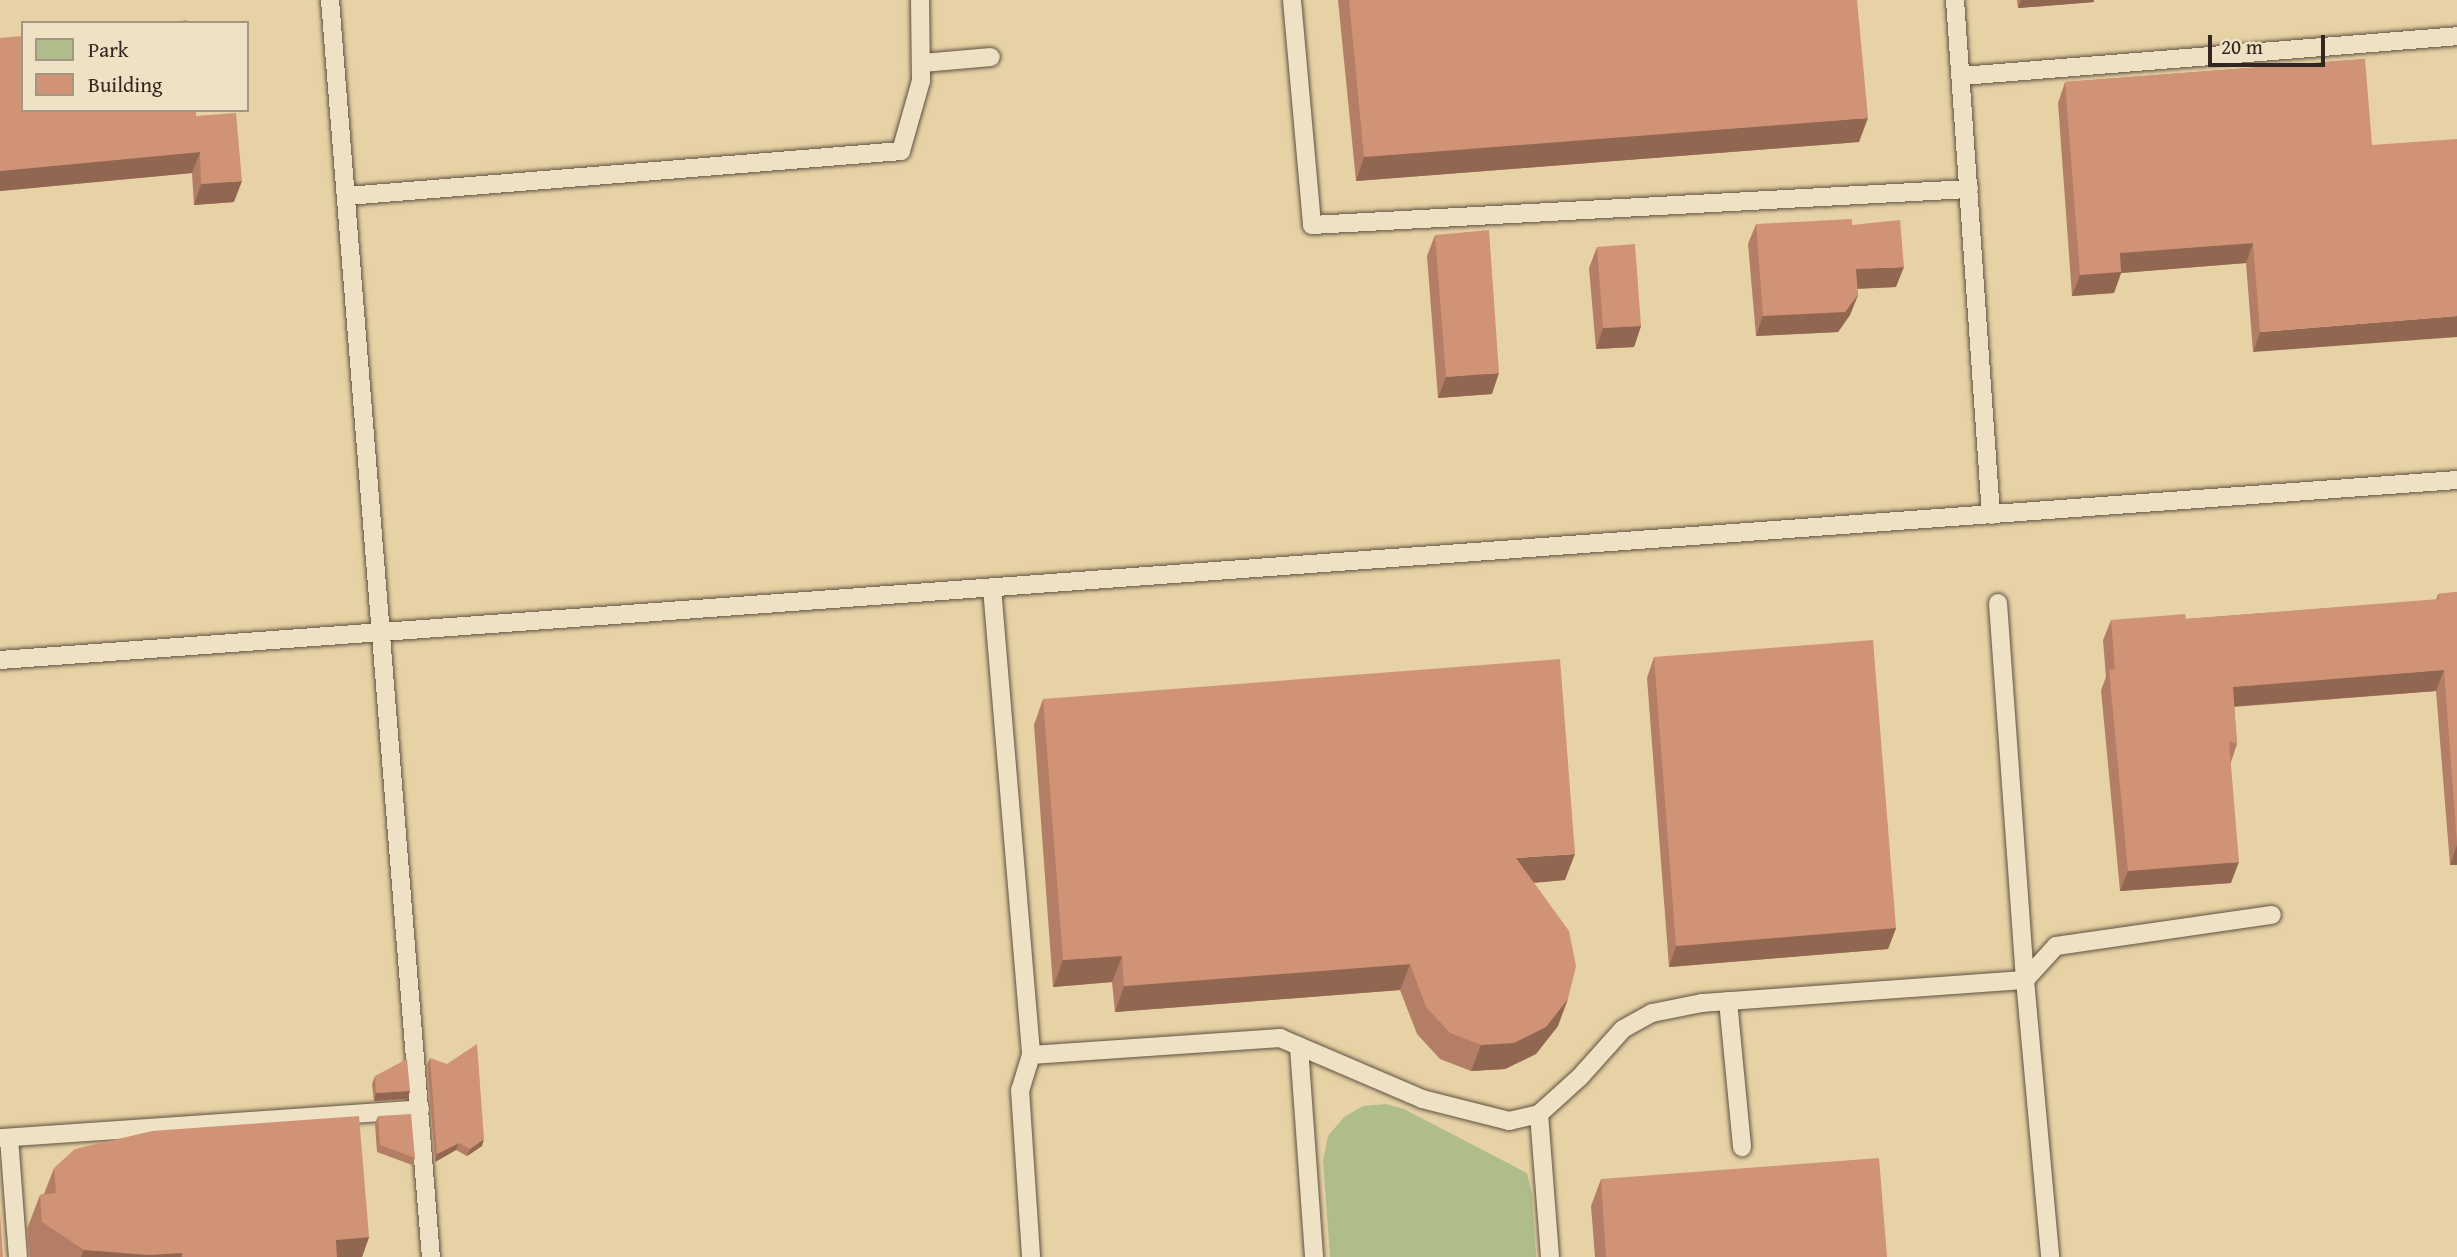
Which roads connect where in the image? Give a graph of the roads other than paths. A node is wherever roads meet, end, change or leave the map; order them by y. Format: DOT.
graph roads {
  1 [pos="330,0"];
  2 [pos="920,0"];
  3 [pos="1292,0"];
  4 [pos="1955,0"];
  5 [pos="2457,36"];
  6 [pos="991,57"];
  7 [pos="923,63"];
  8 [pos="1962,76"];
  9 [pos="1969,189"];
  10 [pos="347,196"];
  11 [pos="2457,480"];
  12 [pos="1991,515"];
  13 [pos="992,588"];
  14 [pos="1998,603"];
  15 [pos="383,632"];
  16 [pos="0,660"];
  17 [pos="2272,915"];
  18 [pos="2025,980"];
  19 [pos="1728,1001"];
  20 [pos="1298,1047"];
  21 [pos="1031,1055"];
  22 [pos="420,1109"];
  23 [pos="1539,1114"];
  24 [pos="5,1138"];
  25 [pos="1742,1147"];
  26 [pos="18,1257"];
  27 [pos="431,1257"];
  28 [pos="1031,1257"];
  29 [pos="1314,1257"];
  30 [pos="1550,1257"];
  31 [pos="2050,1257"];
  1 -- 10 [label="lane"];
  2 -- 7 [label="lane"];
  3 -- 9 [label="lane"];
  4 -- 8 [label="lane"];
  5 -- 8 [label="lane"];
  6 -- 7 [label="lane"];
  7 -- 10 [label="lane"];
  8 -- 9 [label="lane"];
  9 -- 12 [label="lane"];
  10 -- 15 [label="lane"];
  11 -- 12 [label="lane"];
  12 -- 13 [label="lane"];
  13 -- 15 [label="lane"];
  13 -- 21 [label="lane"];
  14 -- 18 [label="lane"];
  15 -- 16 [label="lane"];
  15 -- 22 [label="lane"];
  17 -- 18 [label="lane"];
  18 -- 19 [label="lane"];
  18 -- 31 [label="lane"];
  19 -- 23 [label="lane"];
  19 -- 25 [label="lane"];
  20 -- 21 [label="lane"];
  20 -- 23 [label="lane"];
  20 -- 29 [label="lane"];
  21 -- 28 [label="lane"];
  22 -- 24 [label="lane"];
  22 -- 27 [label="lane"];
  23 -- 30 [label="lane"];
  24 -- 26 [label="lane"];
}
